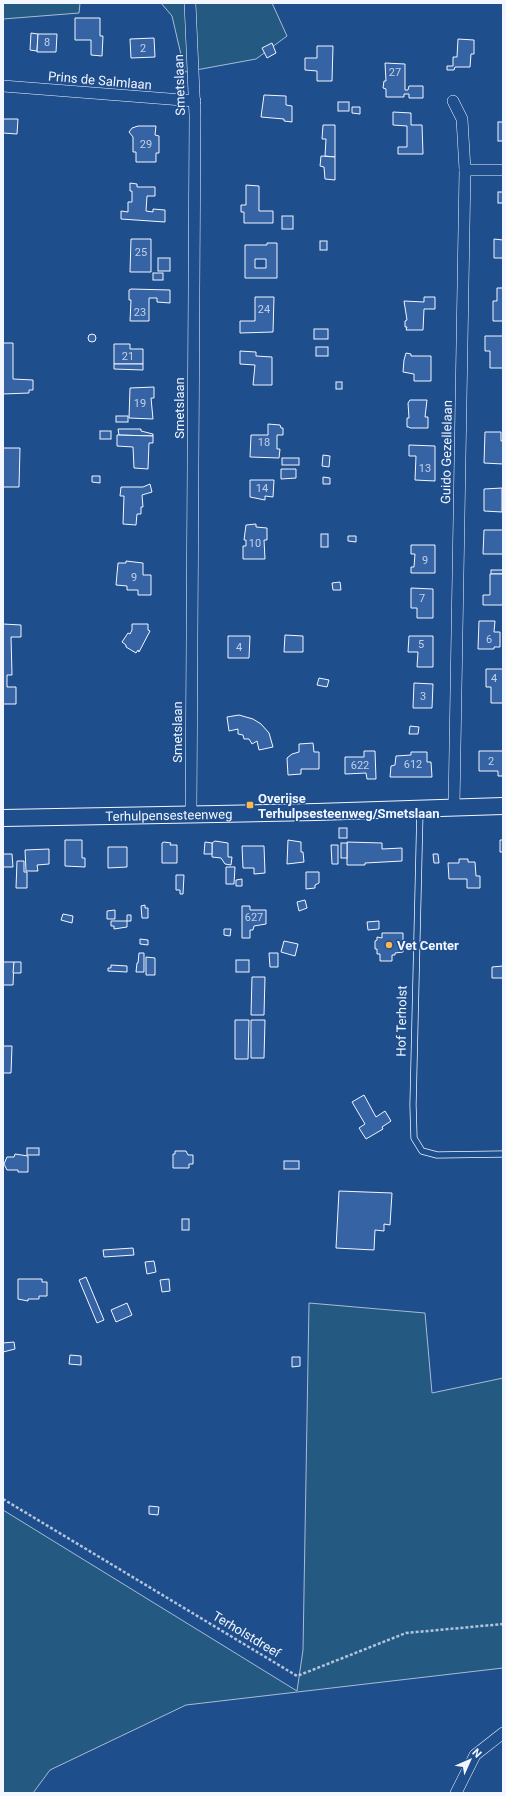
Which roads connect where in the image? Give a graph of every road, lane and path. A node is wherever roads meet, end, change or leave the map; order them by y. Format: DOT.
graph roads {
  1 [pos="190,3"];
  2 [pos="3,86"];
  3 [pos="195,101"];
  4 [pos="453,101"];
  5 [pos="465,170"];
  6 [pos="503,170"];
  7 [pos="454,806"];
  8 [pos="503,806"];
  9 [pos="420,808"];
  10 [pos="191,814"];
  11 [pos="3,818"];
  12 [pos="503,1154"];
  13 [pos="3,1499"];
  14 [pos="503,1624"];
  15 [pos="503,1732"];
  16 [pos="456,1793"];
  1 -- 3 [label="street, Smetslaan"];
  2 -- 3 [label="street, Prins de Salmlaan"];
  3 -- 10 [label="street, Smetslaan"];
  4 -- 5 [label="street, Guido Gezellelaan"];
  5 -- 6 [label="street"];
  5 -- 7 [label="street, Guido Gezellelaan"];
  7 -- 8 [label="main road, Terhulpensesteenweg"];
  7 -- 9 [label="main road, Terhulpensesteenweg"];
  9 -- 10 [label="main road, Terhulpensesteenweg"];
  9 -- 12 [label="lane, Hof Terholst"];
  10 -- 11 [label="main road, Terhulpensesteenweg"];
  13 -- 14 [label="path, Terholstdreef"];
  15 -- 16 [label="street"];
}
